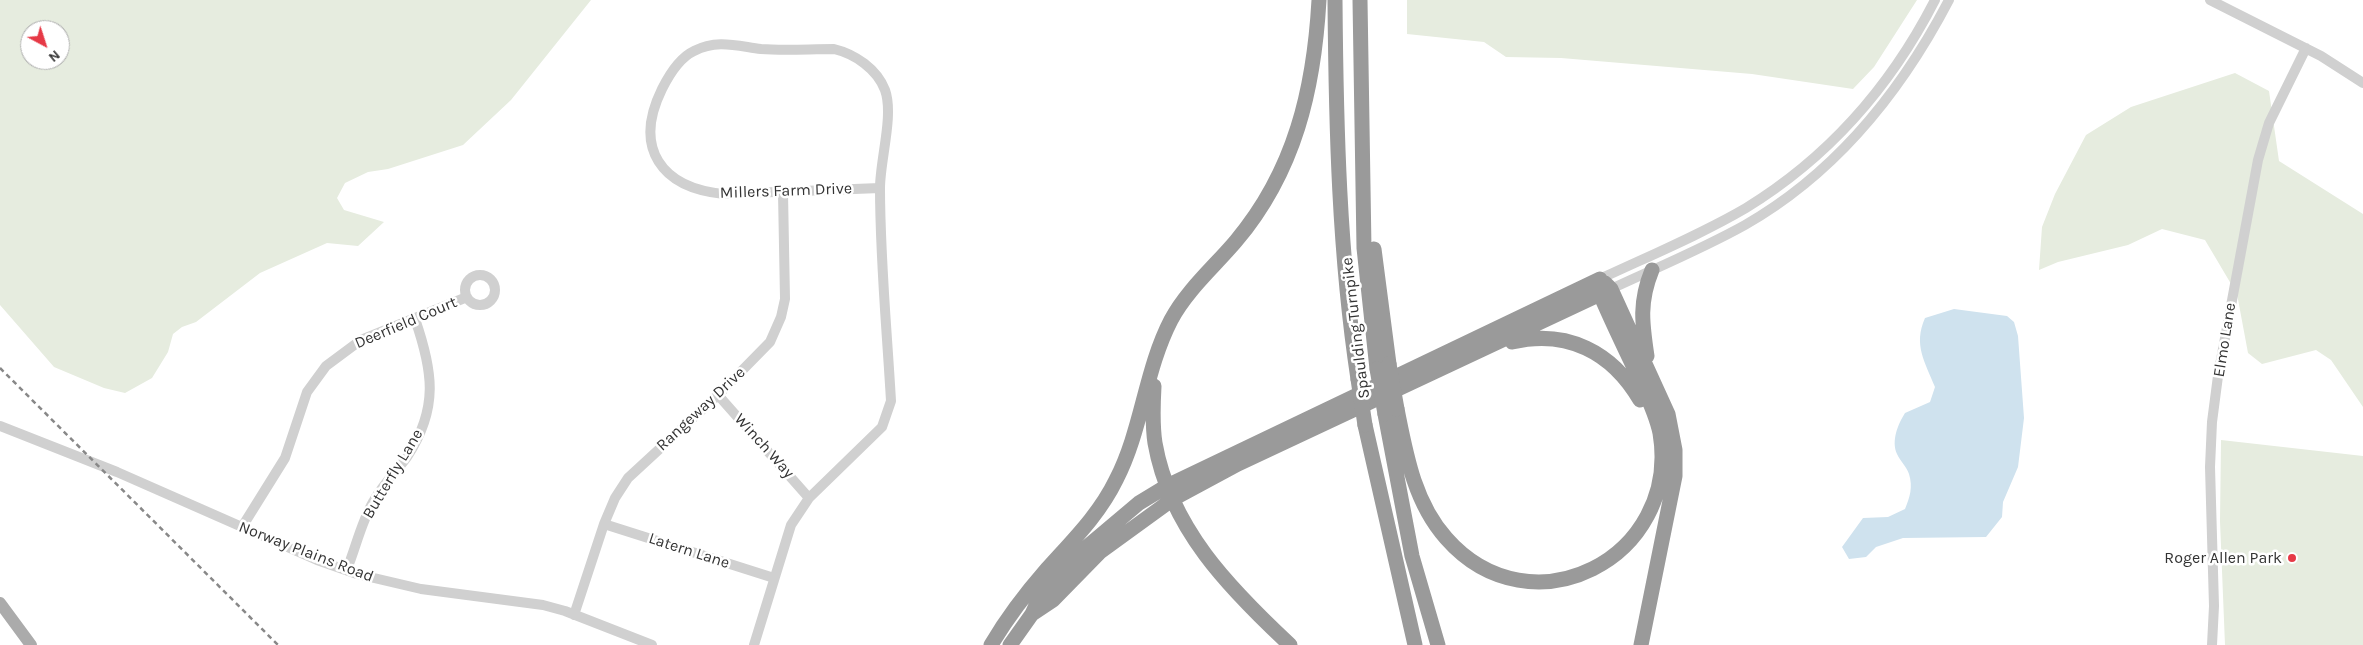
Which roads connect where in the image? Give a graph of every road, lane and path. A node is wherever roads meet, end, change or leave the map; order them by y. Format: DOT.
graph roads {
  1 [pos="1319,0"];
  2 [pos="1336,0"];
  3 [pos="1360,0"];
  4 [pos="1935,0"];
  5 [pos="1949,0"];
  6 [pos="2210,0"];
  7 [pos="2306,48"];
  8 [pos="2363,83"];
  9 [pos="880,188"];
  10 [pos="782,193"];
  11 [pos="1652,270"];
  12 [pos="1604,287"];
  13 [pos="467,297"];
  14 [pos="415,319"];
  15 [pos="1461,359"];
  16 [pos="1155,362"];
  17 [pos="1656,388"];
  18 [pos="718,395"];
  19 [pos="1391,412"];
  20 [pos="0,426"];
  21 [pos="1660,455"];
  22 [pos="1170,492"];
  23 [pos="809,498"];
  24 [pos="604,524"];
  25 [pos="242,528"];
  26 [pos="346,569"];
  27 [pos="774,578"];
  28 [pos="0,603"];
  29 [pos="574,614"];
  30 [pos="31,645"];
  31 [pos="652,645"];
  32 [pos="754,645"];
  33 [pos="991,645"];
  34 [pos="1010,645"];
  35 [pos="1290,645"];
  36 [pos="1415,645"];
  37 [pos="1438,645"];
  38 [pos="1641,645"];
  39 [pos="2212,645"];
  1 -- 16 [label="highway"];
  2 -- 36 [label="highway, Spaulding Turnpike, bridge"];
  3 -- 19 [label="highway, Spaulding Turnpike, bridge"];
  4 -- 12 [label="street"];
  5 -- 11 [label="street"];
  6 -- 7 [label="street"];
  7 -- 8 [label="street"];
  7 -- 39 [label="street, Elmo Lane"];
  9 -- 10 [label="street, Millers Farm Drive"];
  9 -- 10 [label="street, Millers Farm Drive"];
  9 -- 23 [label="street, Millers Farm Drive"];
  10 -- 18 [label="street, Rangeway Drive"];
  11 -- 12 [label="street"];
  11 -- 17 [label="highway"];
  12 -- 15 [label="highway"];
  12 -- 17 [label="highway"];
  12 -- 21 [label="highway"];
  12 -- 22 [label="highway"];
  13 -- 14 [label="street, Deerfield Court"];
  14 -- 25 [label="street, Deerfield Court"];
  14 -- 26 [label="street, Butterfly Lane"];
  15 -- 21 [label="highway"];
  15 -- 22 [label="highway"];
  16 -- 22 [label="highway"];
  16 -- 33 [label="highway"];
  17 -- 38 [label="highway"];
  18 -- 23 [label="street, Winch Way"];
  18 -- 24 [label="street, Rangeway Drive"];
  19 -- 21 [label="highway"];
  19 -- 37 [label="highway, Spaulding Turnpike"];
  20 -- 25 [label="street, Norway Plains Road"];
  22 -- 34 [label="highway"];
  22 -- 35 [label="highway"];
  23 -- 27 [label="street, Millers Farm Drive"];
  24 -- 27 [label="street, Latern Lane"];
  24 -- 29 [label="street, Rangeway Drive"];
  25 -- 26 [label="street, Norway Plains Road"];
  26 -- 29 [label="street, Norway Plains Road"];
  27 -- 32 [label="street, Millers Farm Drive"];
  28 -- 30 [label="main road"];
  29 -- 31 [label="street, Norway Plains Road"];
}
